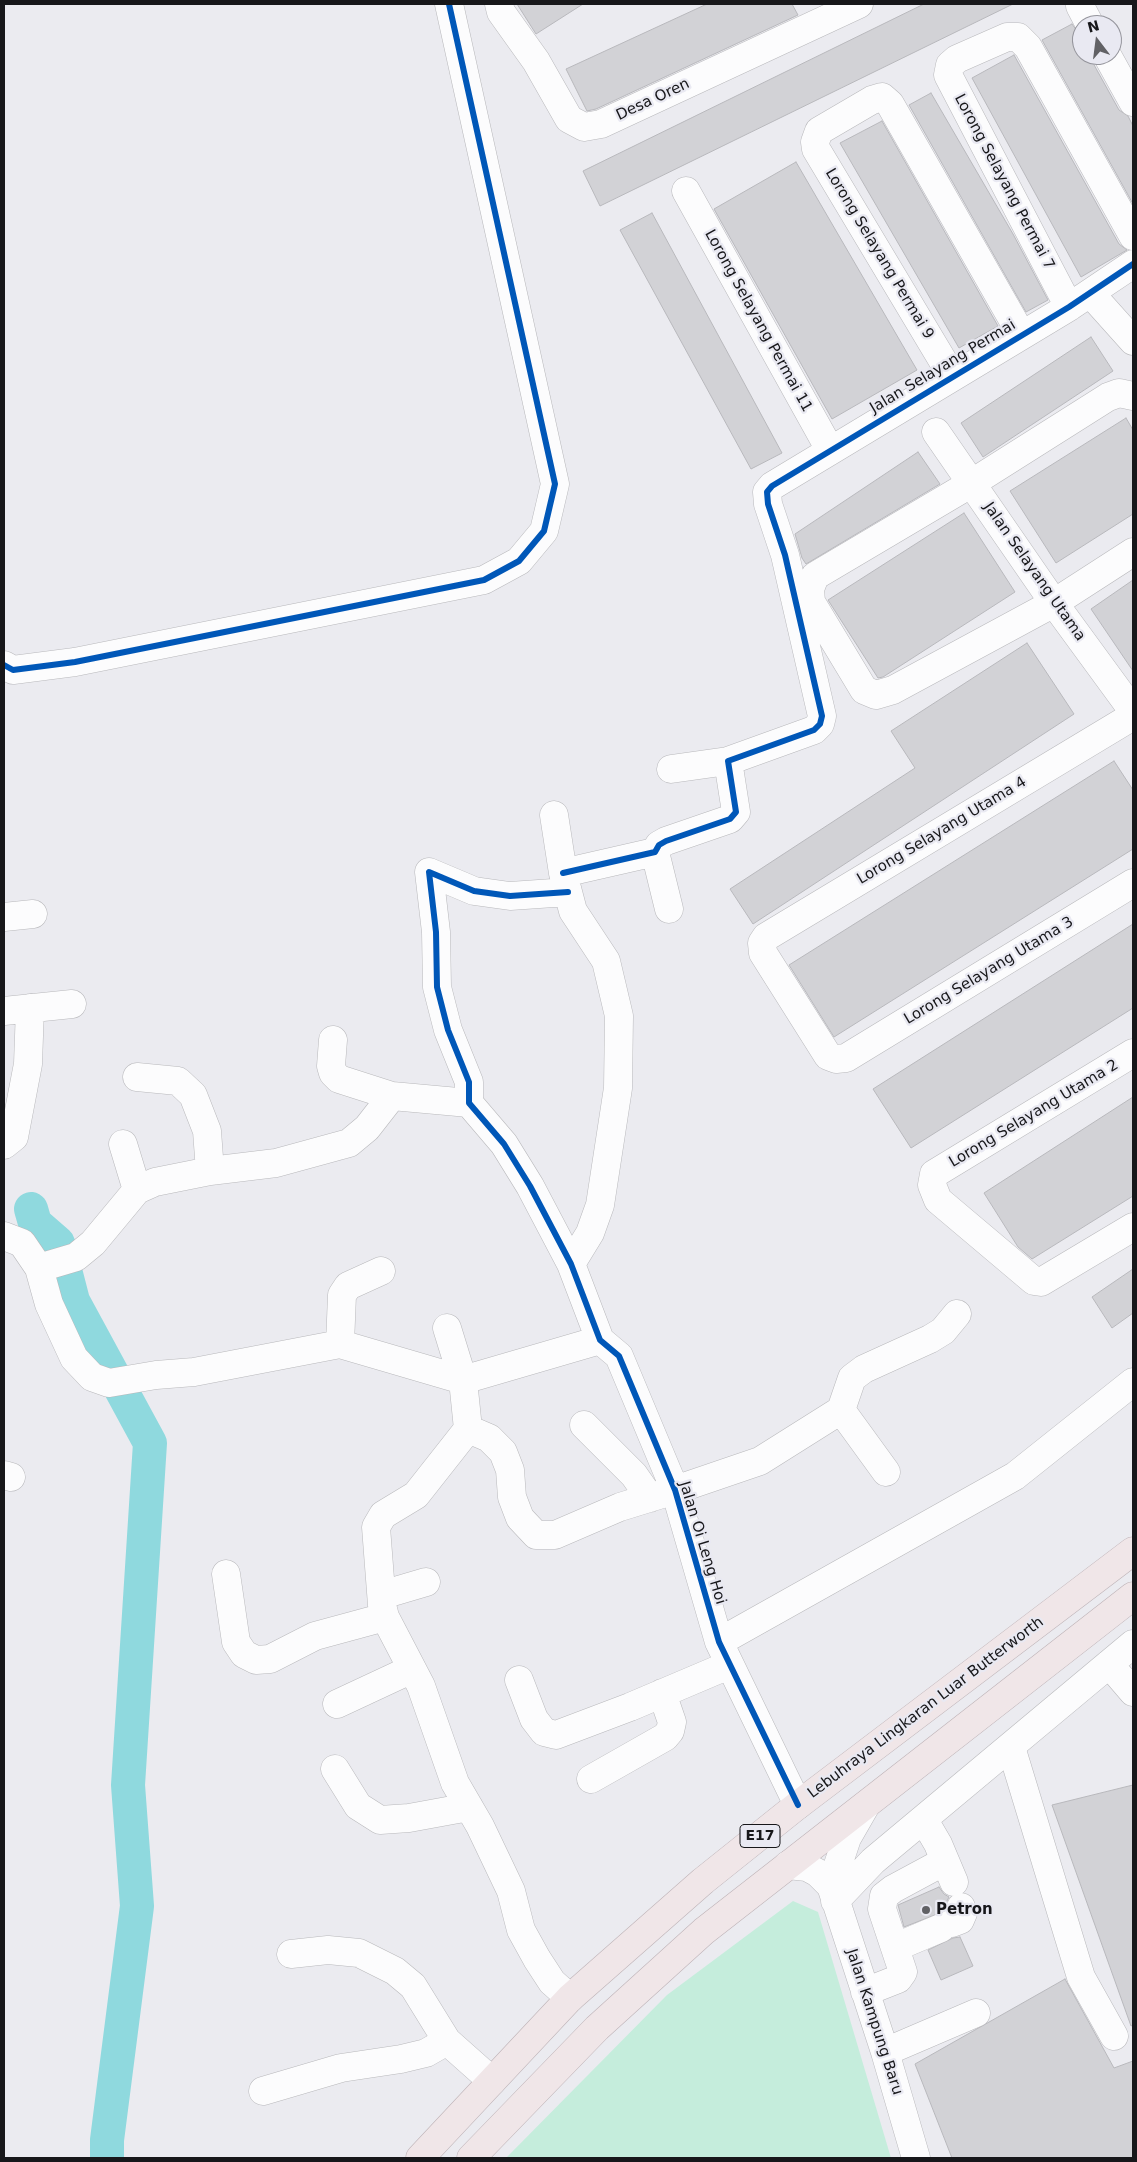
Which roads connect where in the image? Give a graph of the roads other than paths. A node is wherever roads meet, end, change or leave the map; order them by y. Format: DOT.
graph roads {
  1 [pos="449,4"];
  2 [pos="499,4"];
  3 [pos="859,4"];
  4 [pos="1113,65"];
  5 [pos="1133,102"];
  6 [pos="686,191"];
  7 [pos="1133,236"];
  8 [pos="1133,264"];
  9 [pos="1080,300"];
  10 [pos="1021,334"];
  11 [pos="1133,341"];
  12 [pos="952,376"];
  13 [pos="1121,397"];
  14 [pos="936,432"];
  15 [pos="830,450"];
  16 [pos="972,483"];
  17 [pos="1133,552"];
  18 [pos="1054,603"];
  19 [pos="4,665"];
  20 [pos="1133,711"];
  21 [pos="1133,716"];
  22 [pos="728,761"];
  23 [pos="671,770"];
  24 [pos="554,815"];
  25 [pos="656,852"];
  26 [pos="566,882"];
  27 [pos="1133,883"];
  28 [pos="669,909"];
  29 [pos="34,914"];
  30 [pos="4,917"];
  31 [pos="72,1004"];
  32 [pos="30,1008"];
  33 [pos="4,1011"];
  34 [pos="333,1040"];
  35 [pos="1133,1053"];
  36 [pos="846,1058"];
  37 [pos="137,1077"];
  38 [pos="392,1096"];
  39 [pos="469,1103"];
  40 [pos="124,1144"];
  41 [pos="4,1145"];
  42 [pos="210,1171"];
  43 [pos="137,1190"];
  44 [pos="1133,1227"];
  45 [pos="4,1236"];
  46 [pos="571,1264"];
  47 [pos="43,1266"];
  48 [pos="380,1271"];
  49 [pos="957,1314"];
  50 [pos="447,1328"];
  51 [pos="600,1340"];
  52 [pos="340,1344"];
  53 [pos="463,1380"];
  54 [pos="1133,1382"];
  55 [pos="841,1410"];
  56 [pos="584,1425"];
  57 [pos="468,1429"];
  58 [pos="886,1472"];
  59 [pos="662,1494"];
  60 [pos="1133,1551"];
  61 [pos="226,1574"];
  62 [pos="426,1582"];
  63 [pos="1133,1596"];
  64 [pos="383,1606"];
  65 [pos="1133,1644"];
  66 [pos="724,1654"];
  67 [pos="1109,1664"];
  68 [pos="412,1669"];
  69 [pos="520,1680"];
  70 [pos="1133,1692"];
  71 [pos="662,1694"];
  72 [pos="337,1704"];
  73 [pos="1011,1747"];
  74 [pos="334,1769"];
  75 [pos="591,1779"];
  76 [pos="867,1804"];
  77 [pos="798,1805"];
  78 [pos="469,1807"];
  79 [pos="924,1820"];
  80 [pos="873,1861"];
  81 [pos="788,1865"];
  82 [pos="894,1889"];
  83 [pos="833,1894"];
  84 [pos="951,1919"];
  85 [pos="896,1947"];
  86 [pos="291,1954"];
  87 [pos="865,1992"];
  88 [pos="570,1998"];
  89 [pos="976,2013"];
  90 [pos="1114,2036"];
  91 [pos="447,2041"];
  92 [pos="885,2052"];
  93 [pos="492,2081"];
  94 [pos="263,2091"];
  95 [pos="420,2158"];
  96 [pos="470,2158"];
  97 [pos="916,2158"];
  1 -- 19 [label="street"];
  2 -- 3 [label="street, Desa Oren"];
  4 -- 5 [label="street"];
  6 -- 15 [label="street, Lorong Selayang Permai 11"];
  7 -- 9 [label="street, Lorong Selayang Permai 7"];
  8 -- 9 [label="street, Jalan Selayang Permai"];
  9 -- 10 [label="street, Jalan Selayang Permai"];
  9 -- 11 [label="street"];
  10 -- 12 [label="street, Jalan Selayang Permai"];
  10 -- 12 [label="street, Lorong Selayang Permai 9"];
  12 -- 15 [label="street, Jalan Selayang Permai"];
  13 -- 16 [label="street"];
  14 -- 16 [label="street, Jalan Selayang Utama"];
  15 -- 22 [label="street, Jalan Selayang Permai"];
  16 -- 18 [label="street, Jalan Selayang Utama"];
  16 -- 18 [label="street"];
  17 -- 18 [label="street"];
  18 -- 20 [label="street, Jalan Selayang Utama"];
  21 -- 36 [label="street, Lorong Selayang Utama 4"];
  22 -- 23 [label="street"];
  22 -- 25 [label="street"];
  24 -- 26 [label="street"];
  25 -- 26 [label="street"];
  25 -- 28 [label="street"];
  26 -- 39 [label="street"];
  26 -- 46 [label="street"];
  27 -- 36 [label="street, Lorong Selayang Utama 3"];
  29 -- 30 [label="street"];
  31 -- 32 [label="street"];
  32 -- 33 [label="street"];
  32 -- 41 [label="street"];
  34 -- 38 [label="street"];
  35 -- 44 [label="street, Lorong Selayang Utama 2"];
  37 -- 42 [label="street"];
  38 -- 39 [label="street"];
  38 -- 42 [label="street"];
  39 -- 46 [label="street, Jalan Oi Leng Hoi"];
  40 -- 43 [label="street"];
  42 -- 43 [label="street"];
  43 -- 47 [label="street"];
  45 -- 47 [label="street"];
  46 -- 51 [label="street, Jalan Oi Leng Hoi"];
  47 -- 52 [label="street"];
  48 -- 52 [label="street"];
  49 -- 55 [label="street"];
  50 -- 53 [label="street"];
  51 -- 53 [label="street"];
  51 -- 59 [label="street, Jalan Oi Leng Hoi"];
  52 -- 53 [label="street"];
  53 -- 57 [label="street"];
  54 -- 66 [label="street"];
  55 -- 58 [label="street"];
  55 -- 59 [label="street"];
  56 -- 59 [label="street"];
  57 -- 59 [label="street"];
  57 -- 64 [label="street"];
  59 -- 66 [label="street, Jalan Oi Leng Hoi"];
  60 -- 77 [label="highway, Lebuhraya Lingkaran Luar Butterworth / E17"];
  61 -- 64 [label="street"];
  62 -- 64 [label="street"];
  63 -- 76 [label="highway, E17"];
  64 -- 68 [label="street"];
  65 -- 67 [label="street"];
  66 -- 71 [label="street"];
  66 -- 77 [label="street, Jalan Oi Leng Hoi"];
  67 -- 70 [label="street"];
  67 -- 73 [label="street"];
  68 -- 72 [label="street"];
  68 -- 78 [label="street"];
  69 -- 71 [label="street"];
  71 -- 75 [label="street"];
  73 -- 79 [label="street"];
  73 -- 90 [label="street"];
  74 -- 78 [label="street"];
  76 -- 81 [label="highway, E17"];
  76 -- 83 [label="street"];
  77 -- 88 [label="highway, Lebuhraya Lingkaran Luar Butterworth / E17"];
  78 -- 88 [label="street"];
  79 -- 80 [label="street"];
  79 -- 82 [label="street"];
  80 -- 82 [label="street"];
  80 -- 83 [label="street"];
  81 -- 83 [label="street, Jalan Kampung Baru"];
  81 -- 96 [label="highway, E17"];
  82 -- 85 [label="street"];
  83 -- 87 [label="street, Jalan Kampung Baru"];
  84 -- 85 [label="street"];
  85 -- 87 [label="street"];
  86 -- 91 [label="street"];
  87 -- 92 [label="street, Jalan Kampung Baru"];
  88 -- 93 [label="highway, Lebuhraya Lingkaran Luar Butterworth / E17"];
  89 -- 92 [label="street"];
  91 -- 93 [label="street"];
  91 -- 94 [label="street"];
  92 -- 97 [label="street, Jalan Kampung Baru"];
  93 -- 95 [label="highway, Lebuhraya Lingkaran Luar Butterworth / E17"];
}
